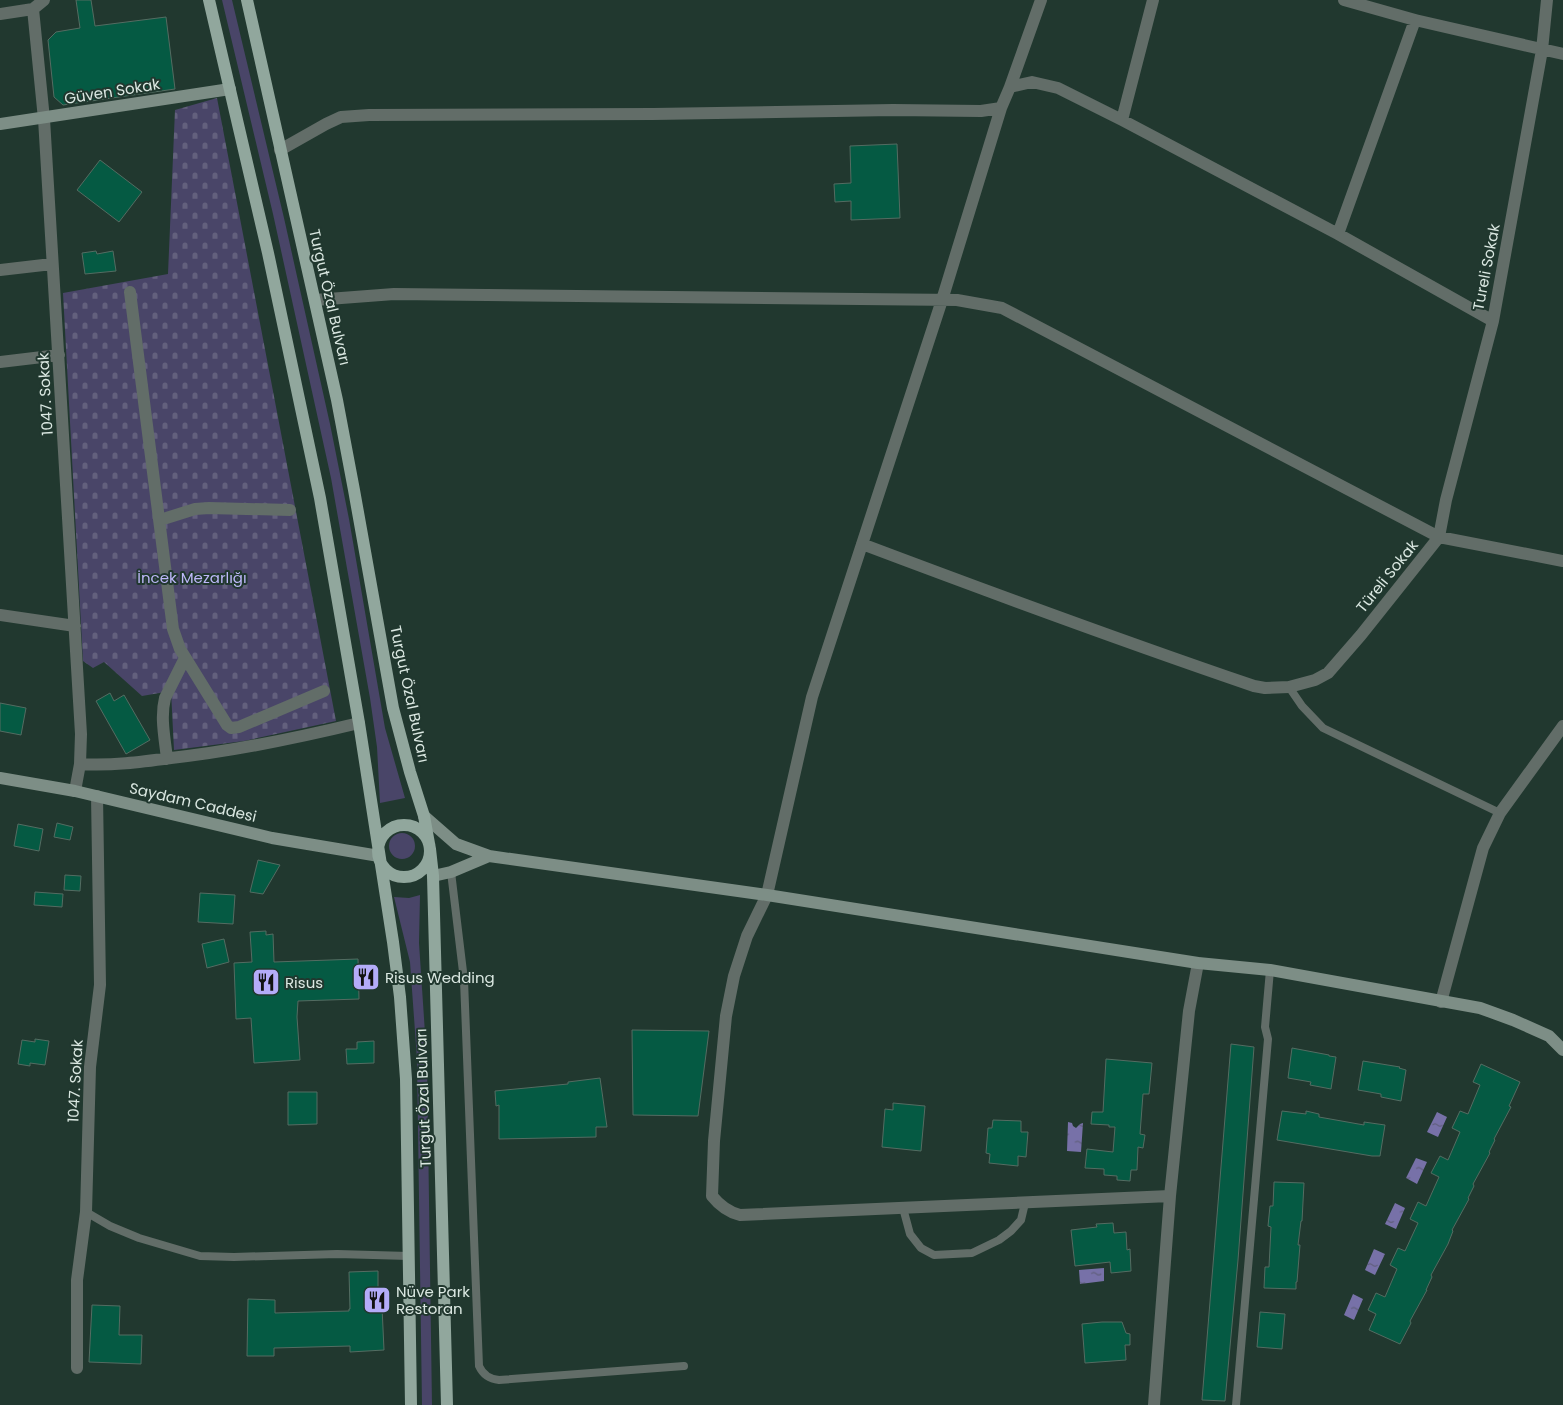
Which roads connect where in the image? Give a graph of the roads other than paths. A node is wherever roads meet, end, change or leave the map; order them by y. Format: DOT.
graph roads {
  1 [pos="44,0"];
  2 [pos="209,0"];
  3 [pos="247,0"];
  4 [pos="1041,0"];
  5 [pos="1153,0"];
  6 [pos="1344,0"];
  7 [pos="1547,0"];
  8 [pos="33,9"];
  9 [pos="0,14"];
  10 [pos="1414,20"];
  11 [pos="1542,50"];
  12 [pos="1563,54"];
  13 [pos="1010,87"];
  14 [pos="230,89"];
  15 [pos="1000,108"];
  16 [pos="44,119"];
  17 [pos="1122,120"];
  18 [pos="0,124"];
  19 [pos="280,150"];
  20 [pos="1338,234"];
  21 [pos="52,264"];
  22 [pos="0,270"];
  23 [pos="130,292"];
  24 [pos="315,300"];
  25 [pos="942,300"];
  26 [pos="1493,321"];
  27 [pos="59,356"];
  28 [pos="0,362"];
  29 [pos="290,510"];
  30 [pos="160,520"];
  31 [pos="1439,537"];
  32 [pos="862,544"];
  33 [pos="1563,561"];
  34 [pos="0,615"];
  35 [pos="75,626"];
  36 [pos="185,658"];
  37 [pos="1289,687"];
  38 [pos="324,691"];
  39 [pos="360,723"];
  40 [pos="1563,726"];
  41 [pos="167,759"];
  42 [pos="80,764"];
  43 [pos="0,778"];
  44 [pos="75,791"];
  45 [pos="97,796"];
  46 [pos="1500,813"];
  47 [pos="424,816"];
  48 [pos="430,849"];
  49 [pos="379,856"];
  50 [pos="489,856"];
  51 [pos="451,872"];
  52 [pos="432,876"];
  53 [pos="767,895"];
  54 [pos="1198,964"];
  55 [pos="1270,970"];
  56 [pos="1440,1002"];
  57 [pos="1563,1050"];
  58 [pos="1170,1196"];
  59 [pos="1025,1203"];
  60 [pos="903,1208"];
  61 [pos="86,1212"];
  62 [pos="409,1256"];
  63 [pos="684,1366"];
  64 [pos="77,1368"];
  65 [pos="411,1405"];
  66 [pos="447,1405"];
  67 [pos="1154,1405"];
  68 [pos="1236,1405"];
  1 -- 8 [label="street"];
  2 -- 14 [label="main road, Turgut Özal Bulvarı"];
  3 -- 19 [label="main road, Turgut Özal Bulvarı"];
  4 -- 13 [label="street"];
  5 -- 17 [label="street"];
  6 -- 10 [label="street"];
  7 -- 11 [label="street, Tureli Sokak"];
  8 -- 9 [label="street"];
  8 -- 16 [label="street, 1047. Sokak"];
  10 -- 11 [label="street"];
  10 -- 20 [label="street"];
  11 -- 12 [label="street"];
  11 -- 26 [label="street, Tureli Sokak"];
  13 -- 15 [label="street"];
  13 -- 17 [label="street"];
  14 -- 16 [label="street, Güven Sokak"];
  14 -- 39 [label="main road, Turgut Özal Bulvarı"];
  15 -- 19 [label="street"];
  15 -- 25 [label="street"];
  16 -- 18 [label="street, Güven Sokak"];
  16 -- 21 [label="street, 1047. Sokak"];
  17 -- 20 [label="street"];
  19 -- 24 [label="main road, Turgut Özal Bulvarı"];
  20 -- 26 [label="street"];
  21 -- 22 [label="street"];
  21 -- 27 [label="street, 1047. Sokak"];
  23 -- 30 [label="street"];
  24 -- 25 [label="street"];
  24 -- 47 [label="main road, Turgut Özal Bulvarı"];
  25 -- 31 [label="street"];
  25 -- 32 [label="street"];
  26 -- 31 [label="street, Tureli Sokak"];
  27 -- 28 [label="street"];
  27 -- 35 [label="street, 1047. Sokak"];
  29 -- 30 [label="street"];
  30 -- 36 [label="street"];
  31 -- 33 [label="street"];
  31 -- 37 [label="street, Türeli Sokak"];
  32 -- 37 [label="street, Türeli Sokak"];
  32 -- 53 [label="street"];
  34 -- 35 [label="street"];
  35 -- 42 [label="street, 1047. Sokak"];
  36 -- 38 [label="street"];
  36 -- 41 [label="street"];
  37 -- 46 [label="lane"];
  39 -- 41 [label="street, Saydam Caddesi"];
  39 -- 49 [label="main road, Turgut Özal Bulvarı"];
  40 -- 46 [label="street"];
  41 -- 42 [label="street, Saydam Caddesi"];
  42 -- 44 [label="street, 1047. Sokak"];
  43 -- 44 [label="street, Saydam Caddesi"];
  44 -- 45 [label="street, Saydam Caddesi"];
  45 -- 49 [label="street, Saydam Caddesi"];
  45 -- 61 [label="street, 1047. Sokak"];
  46 -- 56 [label="street"];
  47 -- 48 [label="main road, Turgut Özal Bulvarı"];
  47 -- 50 [label="street"];
  48 -- 49 [label="main road"];
  48 -- 49 [label="main road"];
  48 -- 52 [label="main road, Turgut Özal Bulvarı"];
  49 -- 62 [label="main road, Turgut Özal Bulvarı"];
  50 -- 51 [label="street"];
  50 -- 53 [label="street"];
  51 -- 52 [label="street"];
  51 -- 63 [label="lane"];
  52 -- 66 [label="main road, Turgut Özal Bulvarı"];
  53 -- 54 [label="street"];
  53 -- 60 [label="street"];
  54 -- 55 [label="street"];
  54 -- 58 [label="street"];
  55 -- 56 [label="street"];
  55 -- 68 [label="lane"];
  56 -- 57 [label="street"];
  58 -- 59 [label="street"];
  58 -- 67 [label="street"];
  59 -- 60 [label="street"];
  59 -- 60 [label="lane"];
  61 -- 62 [label="lane"];
  61 -- 64 [label="street, 1047. Sokak"];
  62 -- 65 [label="main road, Turgut Özal Bulvarı"];
}
